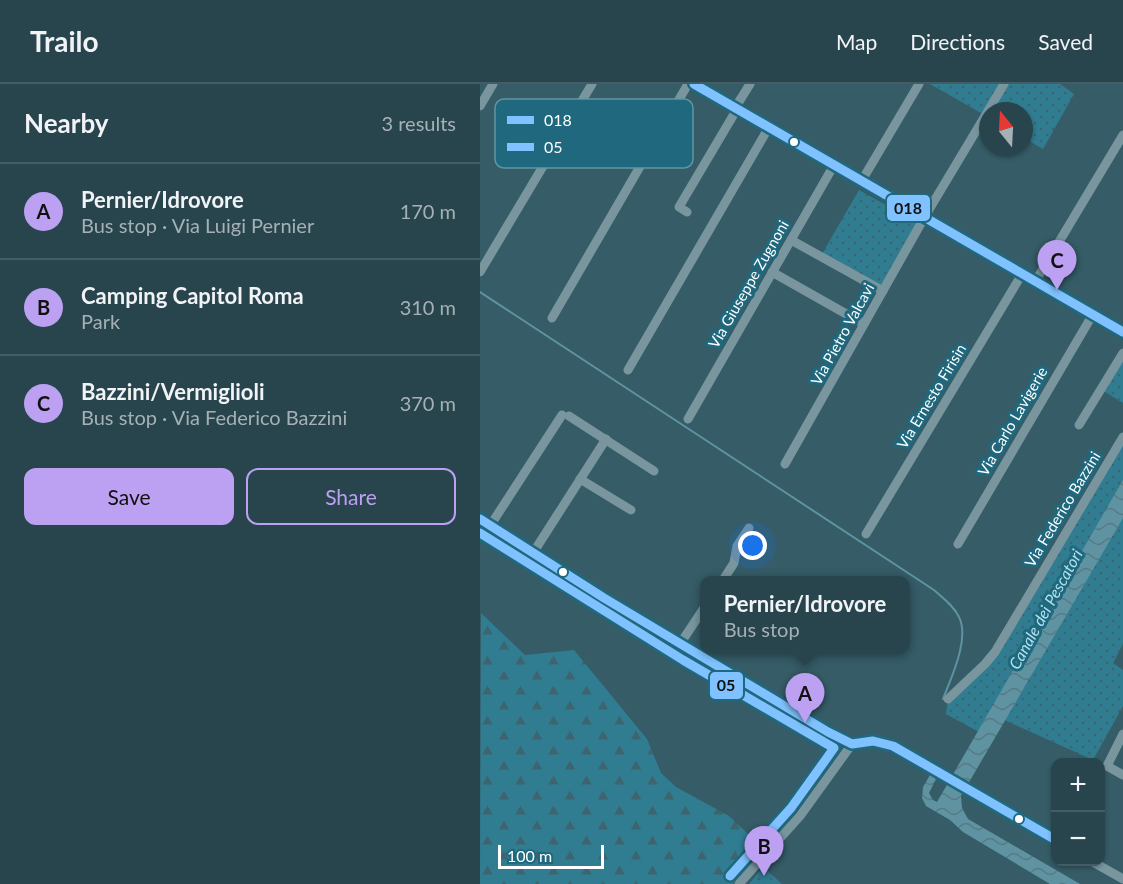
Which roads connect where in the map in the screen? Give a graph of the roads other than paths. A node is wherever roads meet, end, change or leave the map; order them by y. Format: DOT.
graph roads {
  1 [pos="493,84"];
  2 [pos="592,84"];
  3 [pos="688,84"];
  4 [pos="694,84"];
  5 [pos="750,84"];
  6 [pos="919,84"];
  7 [pos="1004,84"];
  8 [pos="583,99"];
  9 [pos="679,99"];
  10 [pos="993,102"];
  11 [pos="480,106"];
  12 [pos="736,108"];
  13 [pos="979,126"];
  14 [pos="769,128"];
  15 [pos="1123,135"];
  16 [pos="834,165"];
  17 [pos="542,168"];
  18 [pos="639,168"];
  19 [pos="861,182"];
  20 [pos="687,212"];
  21 [pos="924,218"];
  22 [pos="791,240"];
  23 [pos="480,272"];
  24 [pos="772,272"];
  25 [pos="1022,274"];
  26 [pos="1035,282"];
  27 [pos="883,291"];
  28 [pos="1093,314"];
  29 [pos="552,318"];
  30 [pos="864,324"];
  31 [pos="1123,332"];
  32 [pos="1123,354"];
  33 [pos="628,370"];
  34 [pos="688,419"];
  35 [pos="1079,425"];
  36 [pos="1123,436"];
  37 [pos="606,439"];
  38 [pos="785,464"];
  39 [pos="654,471"];
  40 [pos="580,478"];
  41 [pos="631,510"];
  42 [pos="480,519"];
  43 [pos="490,526"];
  44 [pos="750,528"];
  45 [pos="866,534"];
  46 [pos="958,544"];
  47 [pos="533,552"];
  48 [pos="726,576"];
  49 [pos="700,615"];
  50 [pos="680,644"];
  51 [pos="948,699"];
  52 [pos="1123,734"];
  53 [pos="852,744"];
  54 [pos="1123,775"];
  55 [pos="1051,837"];
  56 [pos="1101,866"];
  57 [pos="1123,879"];
  58 [pos="739,884"];
  1 -- 11 [label="street"];
  2 -- 8 [label="street"];
  3 -- 9 [label="street"];
  4 -- 12 [label="street"];
  5 -- 12 [label="street"];
  6 -- 19 [label="street"];
  7 -- 10 [label="street, Via Pietro Valcavi"];
  12 -- 14 [label="street"];
  12 -- 20 [label="street"];
  13 -- 21 [label="street, Via Pietro Valcavi"];
  14 -- 16 [label="street"];
  14 -- 33 [label="street"];
  15 -- 26 [label="street"];
  16 -- 19 [label="street"];
  16 -- 22 [label="street, Via Giuseppe Zugnoni"];
  17 -- 23 [label="street"];
  18 -- 29 [label="street"];
  19 -- 21 [label="street"];
  21 -- 25 [label="street"];
  21 -- 27 [label="street, Via Pietro Valcavi"];
  22 -- 24 [label="street, Via Giuseppe Zugnoni"];
  22 -- 27 [label="street"];
  24 -- 30 [label="street"];
  24 -- 34 [label="street, Via Giuseppe Zugnoni"];
  25 -- 26 [label="street"];
  25 -- 45 [label="street, Via Ernesto Firisin"];
  26 -- 28 [label="street"];
  27 -- 30 [label="street, Via Pietro Valcavi"];
  28 -- 31 [label="street"];
  28 -- 46 [label="street, Via Carlo Lavigerie"];
  30 -- 38 [label="street, Via Pietro Valcavi"];
  32 -- 35 [label="street"];
  36 -- 51 [label="street, Via Federico Bazzini"];
  37 -- 39 [label="street"];
  37 -- 40 [label="street"];
  37 -- 43 [label="street"];
  40 -- 41 [label="street"];
  40 -- 47 [label="street"];
  42 -- 43 [label="street"];
  43 -- 47 [label="street"];
  44 -- 48 [label="street"];
  47 -- 50 [label="street"];
  49 -- 50 [label="street"];
  50 -- 53 [label="street"];
  52 -- 54 [label="street"];
  53 -- 55 [label="street"];
  53 -- 58 [label="street"];
  56 -- 57 [label="street"];
}
